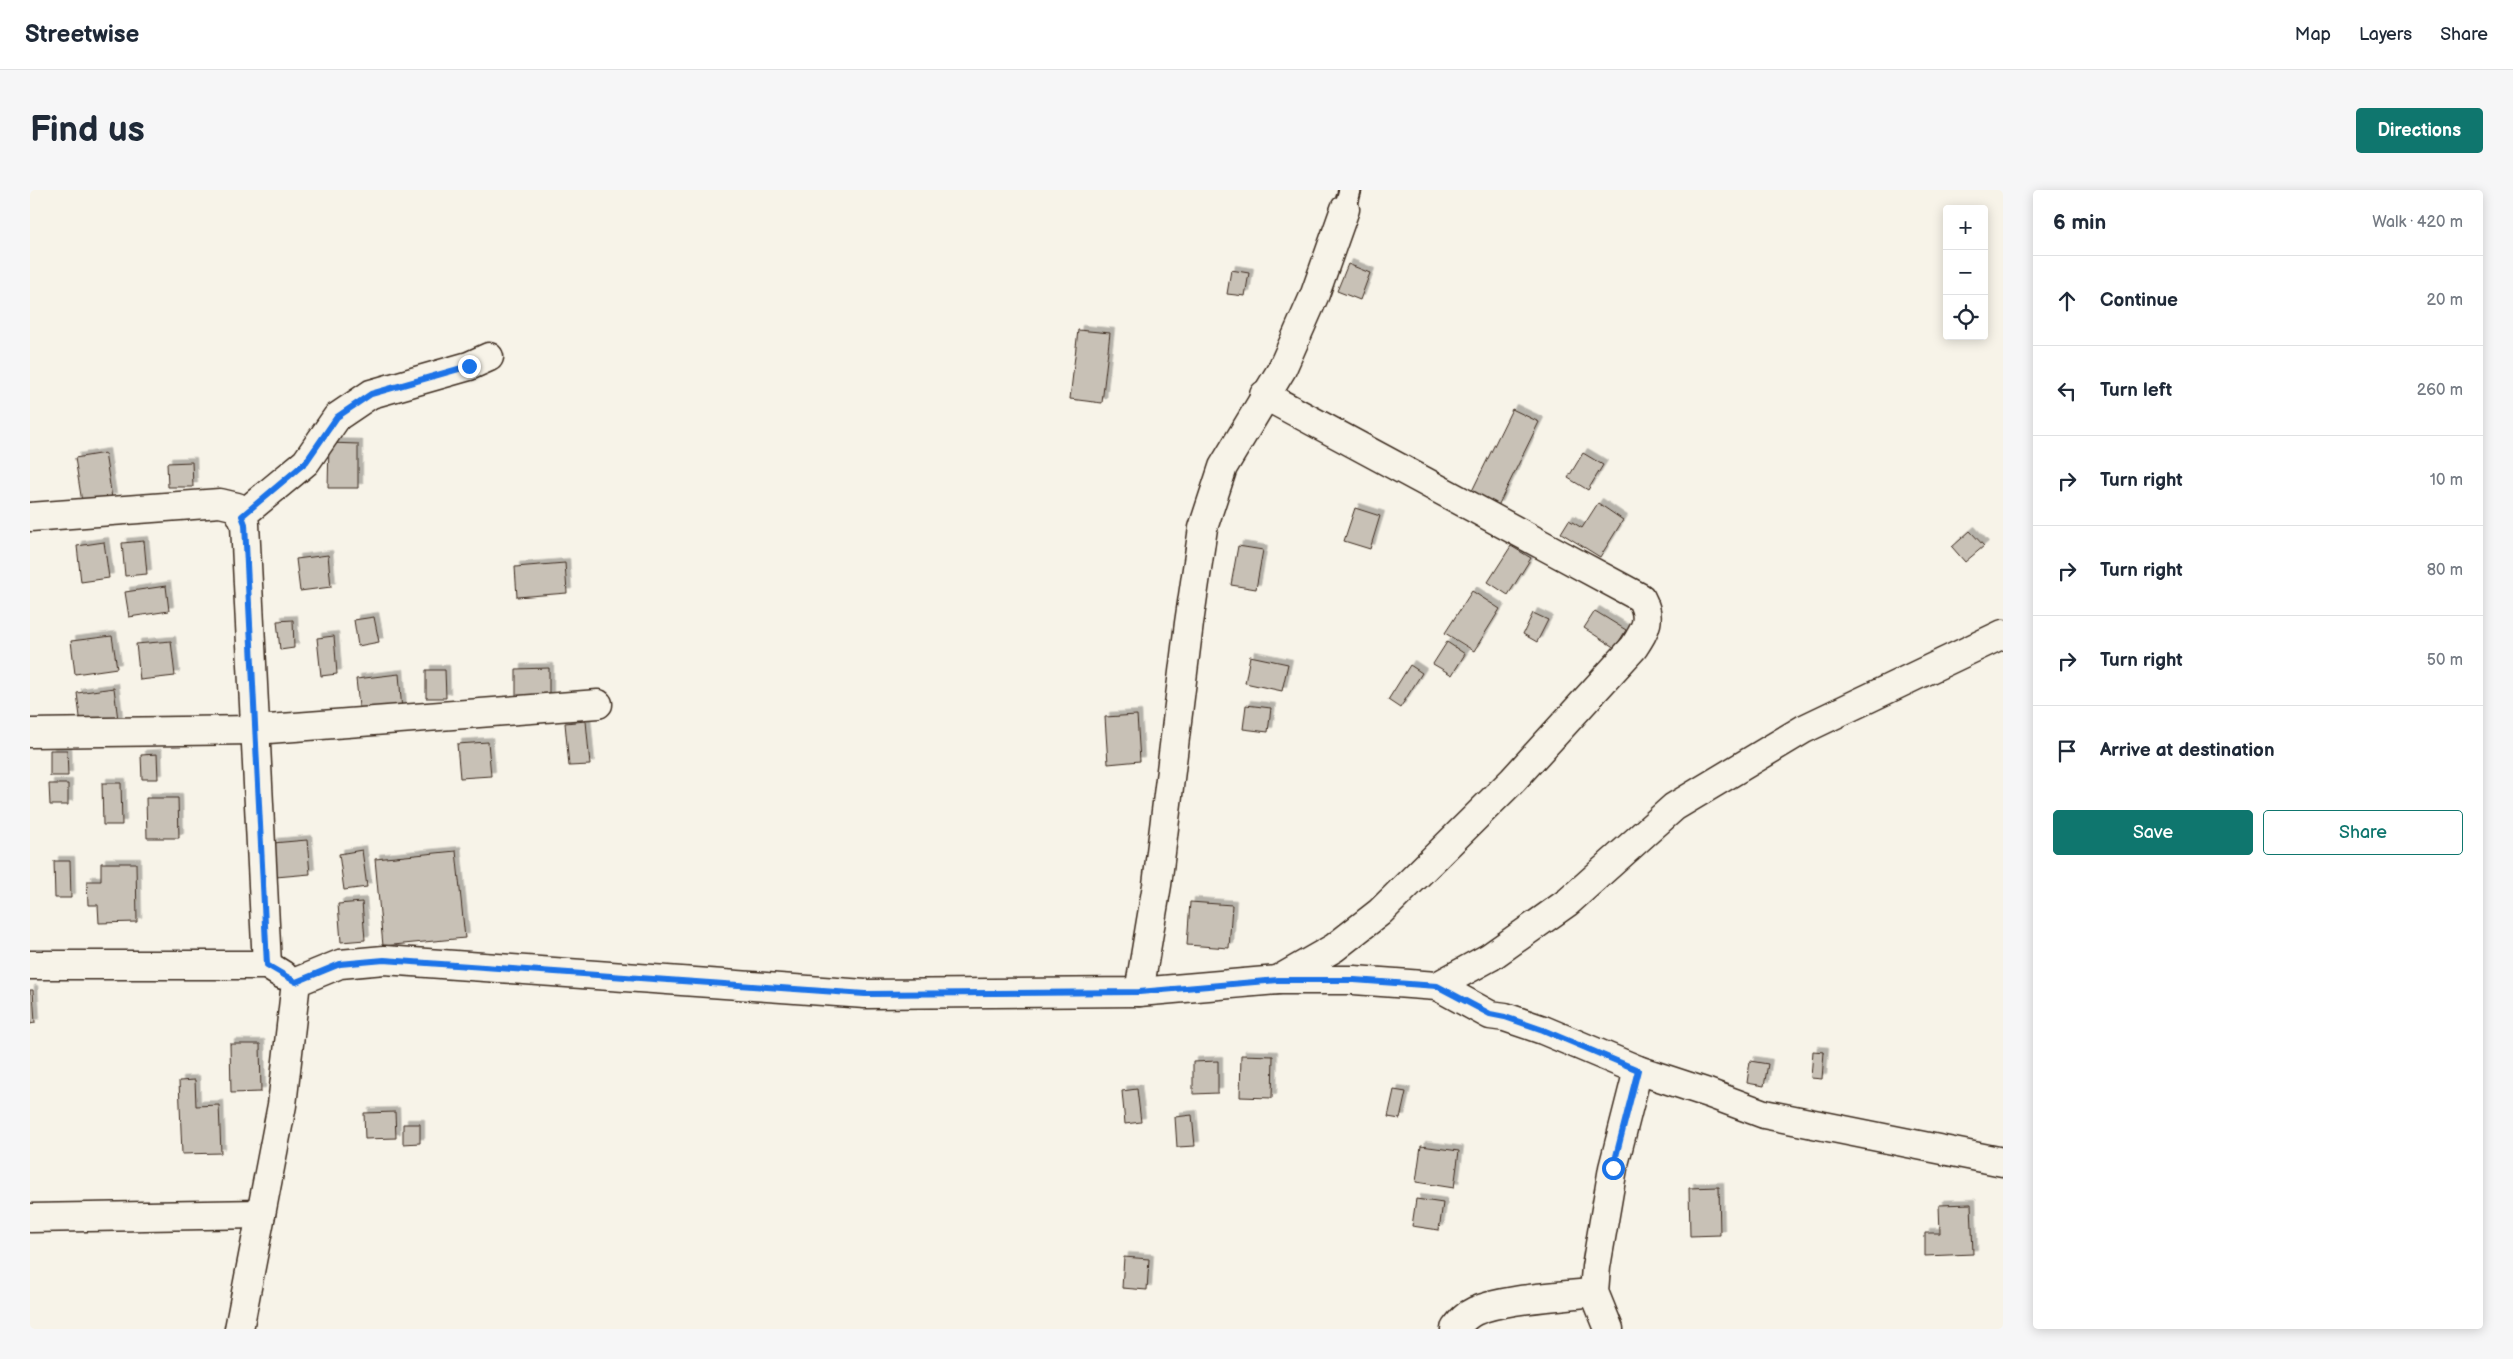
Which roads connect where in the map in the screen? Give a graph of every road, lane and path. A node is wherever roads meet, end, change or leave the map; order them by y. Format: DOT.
graph roads {
  1 [pos="1348,200"];
  2 [pos="489,357"];
  3 [pos="1264,395"];
  4 [pos="242,516"];
  5 [pos="30,517"];
  6 [pos="2003,634"];
  7 [pos="598,704"];
  8 [pos="254,730"];
  9 [pos="30,732"];
  10 [pos="30,965"];
  11 [pos="267,965"];
  12 [pos="1278,980"];
  13 [pos="296,982"];
  14 [pos="1437,986"];
  15 [pos="1139,992"];
  16 [pos="1638,1070"];
  17 [pos="2003,1162"];
  18 [pos="261,1214"];
  19 [pos="30,1218"];
  20 [pos="1594,1292"];
  21 [pos="239,1329"];
  22 [pos="1455,1329"];
  23 [pos="1609,1329"];
  1 -- 3 [label="street"];
  2 -- 4 [label="street"];
  3 -- 12 [label="street"];
  3 -- 15 [label="street"];
  4 -- 5 [label="street"];
  4 -- 8 [label="street"];
  6 -- 14 [label="street"];
  7 -- 8 [label="street"];
  8 -- 9 [label="street"];
  8 -- 11 [label="street"];
  10 -- 11 [label="street"];
  11 -- 13 [label="street"];
  12 -- 14 [label="street"];
  12 -- 15 [label="street"];
  13 -- 15 [label="street"];
  13 -- 18 [label="street"];
  14 -- 16 [label="street"];
  16 -- 17 [label="street"];
  16 -- 20 [label="street"];
  18 -- 19 [label="street"];
  18 -- 21 [label="street"];
  20 -- 22 [label="street"];
  20 -- 23 [label="street"];
}
